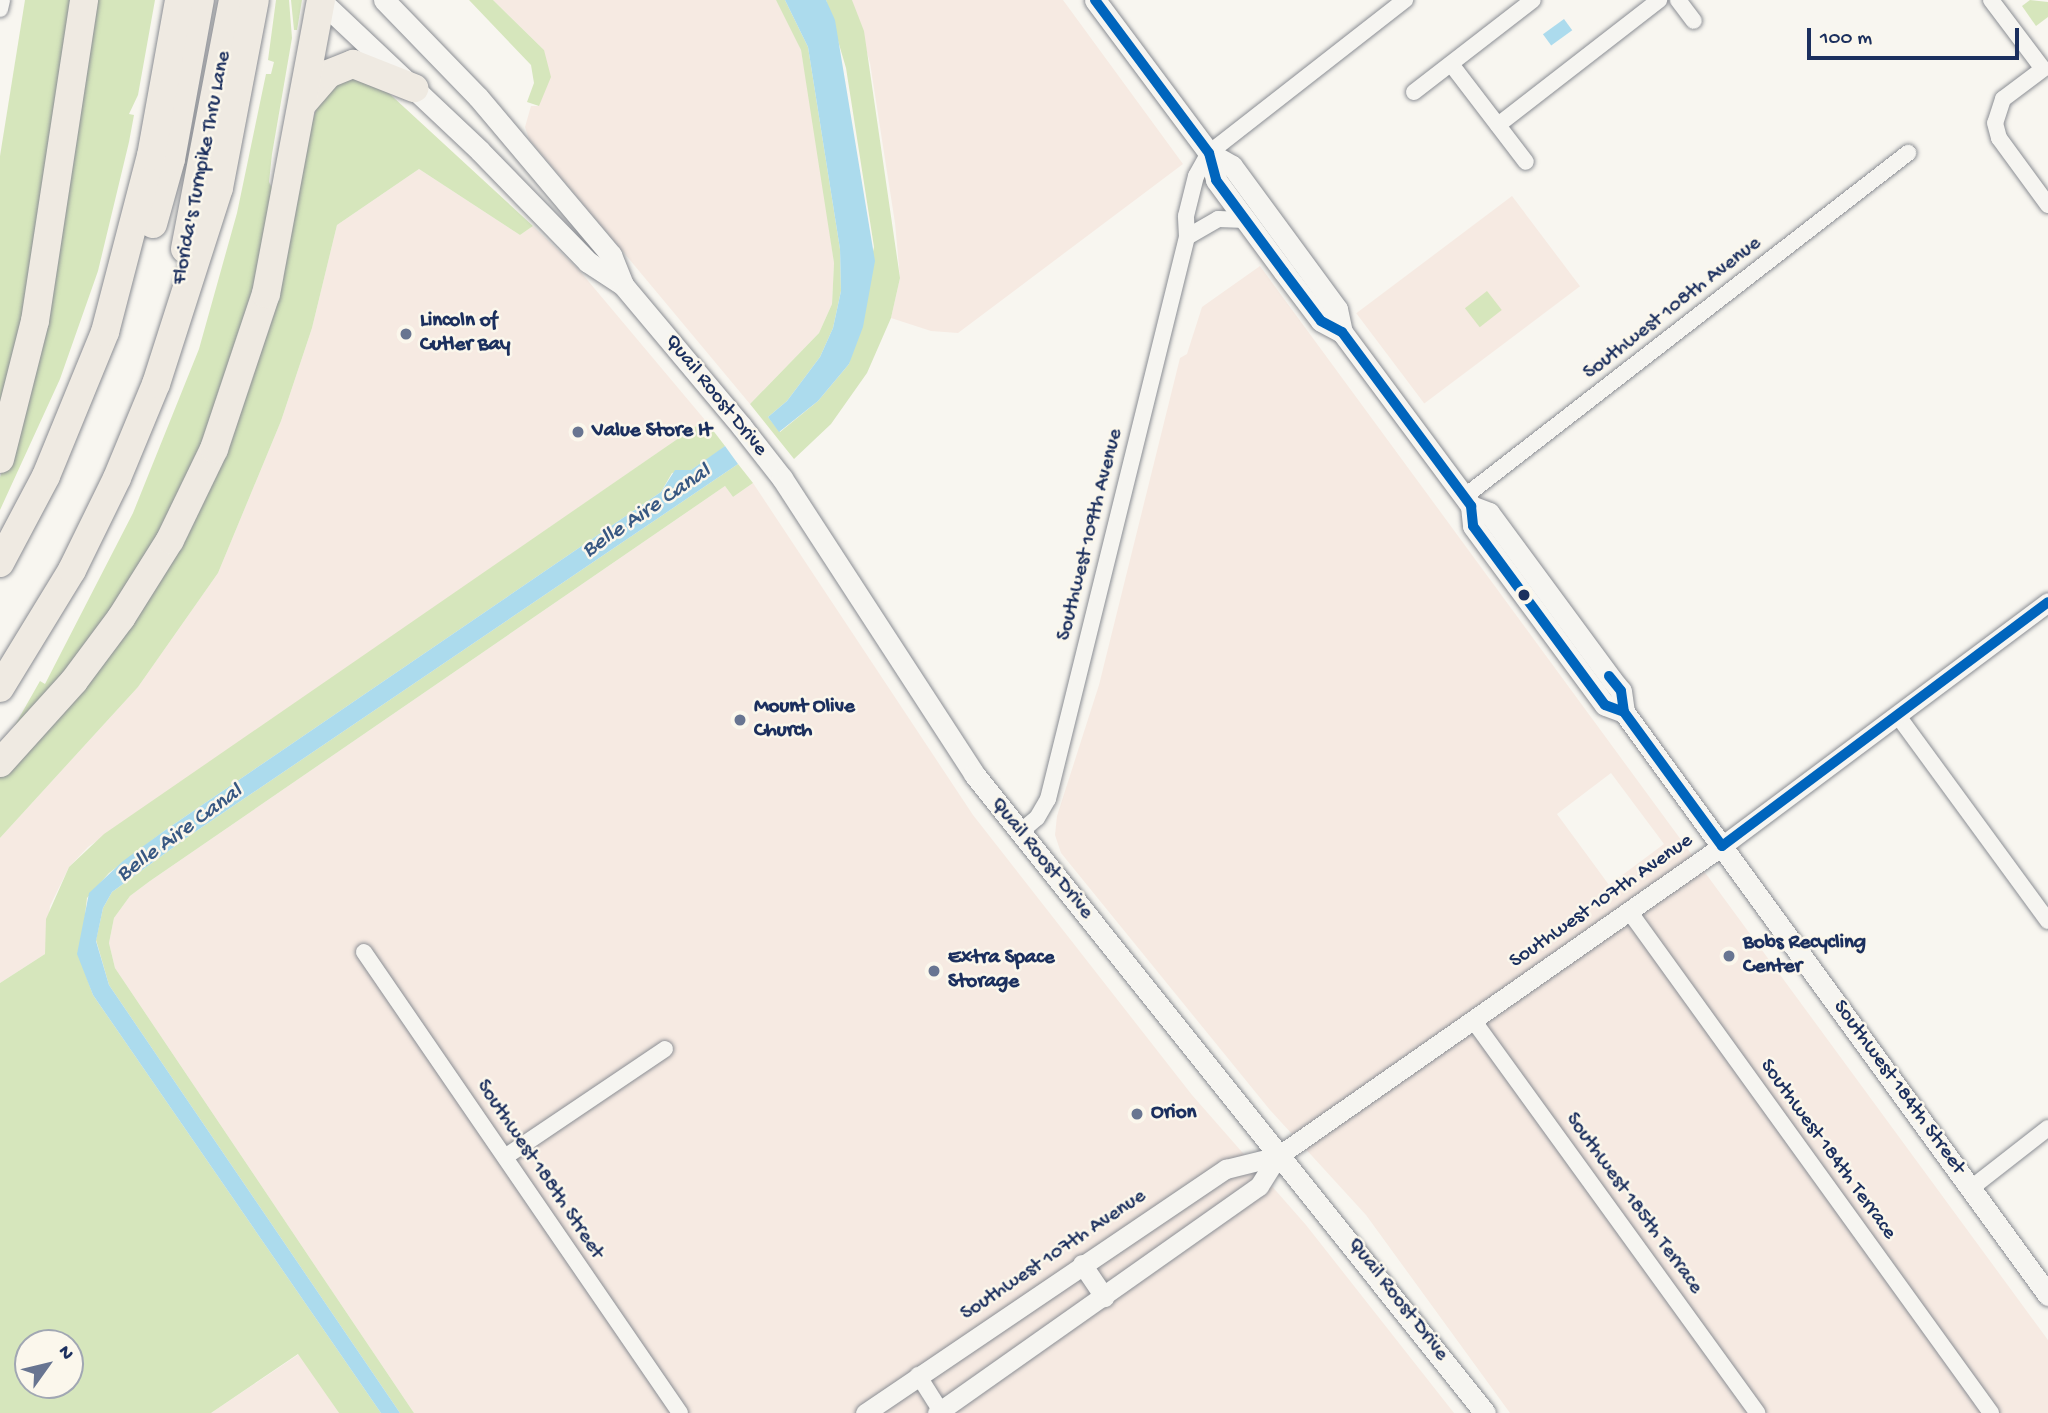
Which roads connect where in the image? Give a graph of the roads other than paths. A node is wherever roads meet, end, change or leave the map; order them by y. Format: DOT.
graph roads {
  1 [pos="2,0"];
  2 [pos="84,0"];
  3 [pos="179,0"];
  4 [pos="200,0"];
  5 [pos="233,0"];
  6 [pos="255,0"];
  7 [pos="320,0"];
  8 [pos="1095,0"];
  9 [pos="1405,0"];
  10 [pos="1533,0"];
  11 [pos="1659,0"];
  12 [pos="1678,0"];
  13 [pos="1992,0"];
  14 [pos="388,3"];
  15 [pos="0,9"];
  16 [pos="1694,21"];
  17 [pos="1451,64"];
  18 [pos="2045,67"];
  19 [pos="414,88"];
  20 [pos="1414,92"];
  21 [pos="304,102"];
  22 [pos="1497,125"];
  23 [pos="1209,153"];
  24 [pos="1908,153"];
  25 [pos="1526,162"];
  26 [pos="2048,205"];
  27 [pos="1245,220"];
  28 [pos="1187,237"];
  29 [pos="623,285"];
  30 [pos="105,332"];
  31 [pos="1342,332"];
  32 [pos="173,335"];
  33 [pos="0,458"];
  34 [pos="1467,501"];
  35 [pos="0,563"];
  36 [pos="2048,602"];
  37 [pos="0,688"];
  38 [pos="1898,716"];
  39 [pos="0,763"];
  40 [pos="1019,833"];
  41 [pos="1722,846"];
  42 [pos="1629,911"];
  43 [pos="2048,921"];
  44 [pos="364,952"];
  45 [pos="1473,1020"];
  46 [pos="665,1049"];
  47 [pos="2048,1128"];
  48 [pos="1278,1156"];
  49 [pos="505,1157"];
  50 [pos="1970,1188"];
  51 [pos="1082,1264"];
  52 [pos="2048,1296"];
  53 [pos="1104,1297"];
  54 [pos="918,1375"];
  55 [pos="940,1412"];
  56 [pos="680,1413"];
  57 [pos="865,1413"];
  58 [pos="1485,1413"];
  59 [pos="1757,1413"];
  60 [pos="1991,1413"];
  1 -- 15 [label="street"];
  2 -- 33 [label="highway"];
  3 -- 30 [label="highway"];
  4 -- 30 [label="highway, Florida's Turnpike Thru Lane"];
  5 -- 32 [label="highway, Florida's Turnpike Thru Lane"];
  6 -- 32 [label="highway"];
  7 -- 19 [label="main road, Quail Roost Drive"];
  7 -- 21 [label="highway"];
  8 -- 23 [label="main road, Southwest 184th Street"];
  9 -- 23 [label="street, Southwest 109th Avenue"];
  10 -- 17 [label="street"];
  11 -- 22 [label="street"];
  12 -- 16 [label="street"];
  13 -- 18 [label="street"];
  14 -- 29 [label="main road, Quail Roost Drive"];
  17 -- 20 [label="street"];
  17 -- 22 [label="street"];
  18 -- 26 [label="street"];
  19 -- 21 [label="highway"];
  19 -- 29 [label="main road, Quail Roost Drive"];
  21 -- 39 [label="highway"];
  22 -- 25 [label="street"];
  23 -- 27 [label="main road, Southwest 184th Street"];
  23 -- 28 [label="street, Southwest 109th Avenue"];
  23 -- 31 [label="main road, Southwest 184th Street"];
  24 -- 34 [label="street, Southwest 108th Avenue"];
  27 -- 28 [label="street"];
  27 -- 31 [label="main road, Southwest 184th Street"];
  28 -- 40 [label="street, Southwest 109th Avenue"];
  29 -- 40 [label="main road, Quail Roost Drive"];
  30 -- 35 [label="highway"];
  31 -- 34 [label="main road, Southwest 184th Street"];
  32 -- 37 [label="highway"];
  34 -- 41 [label="main road, Southwest 184th Street"];
  36 -- 38 [label="street, Southwest 107th Avenue"];
  38 -- 41 [label="street, Southwest 107th Avenue"];
  38 -- 43 [label="street"];
  40 -- 48 [label="main road, Quail Roost Drive"];
  41 -- 42 [label="street, Southwest 107th Avenue"];
  41 -- 50 [label="main road, Southwest 184th Street"];
  42 -- 45 [label="street, Southwest 107th Avenue"];
  42 -- 60 [label="street, Southwest 184th Terrace"];
  44 -- 49 [label="street, Southwest 188th Street"];
  45 -- 48 [label="street, Southwest 107th Avenue"];
  45 -- 59 [label="street, Southwest 185th Terrace"];
  46 -- 49 [label="street"];
  47 -- 50 [label="street"];
  48 -- 51 [label="street, Southwest 107th Avenue"];
  48 -- 53 [label="street, Southwest 107th Avenue"];
  48 -- 58 [label="main road, Quail Roost Drive"];
  49 -- 56 [label="street, Southwest 188th Street"];
  50 -- 52 [label="main road, Southwest 184th Street"];
  51 -- 53 [label="street"];
  51 -- 54 [label="street, Southwest 107th Avenue"];
  53 -- 55 [label="street, Southwest 107th Avenue"];
  54 -- 55 [label="street"];
  54 -- 57 [label="street, Southwest 107th Avenue"];
}
